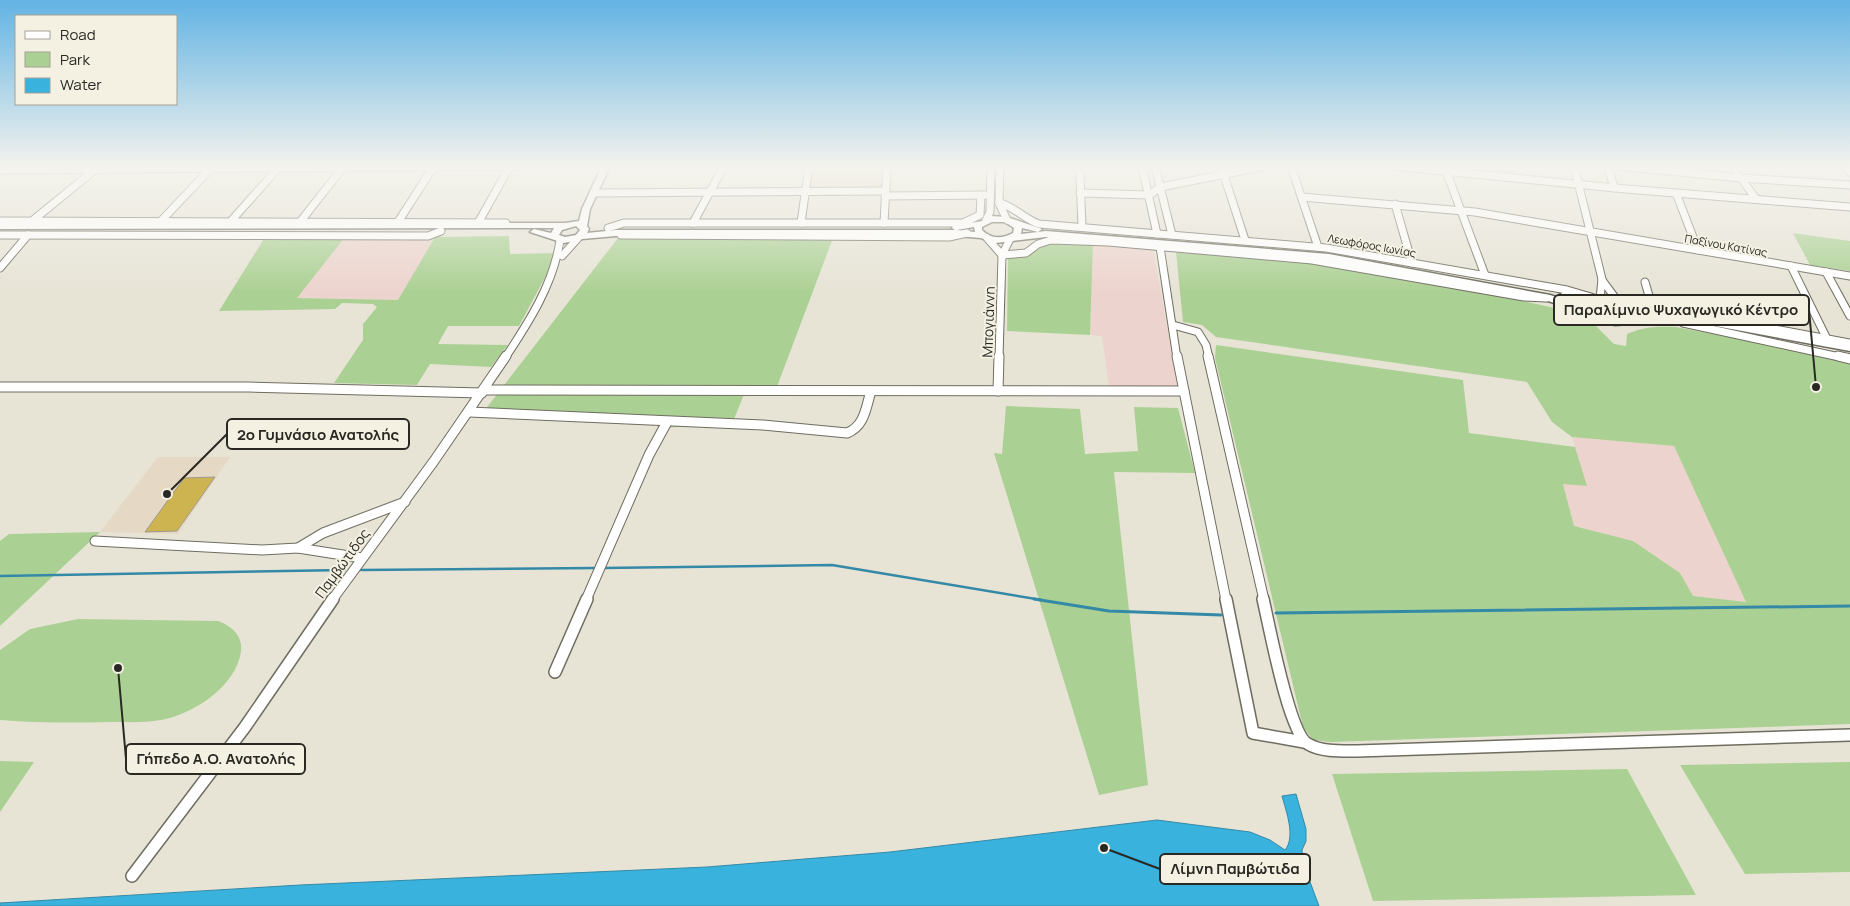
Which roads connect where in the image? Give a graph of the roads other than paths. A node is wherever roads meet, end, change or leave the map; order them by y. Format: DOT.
graph roads {
  1 [pos="48,208"];
  2 [pos="173,208"];
  3 [pos="243,208"];
  4 [pos="311,208"];
  5 [pos="407,208"];
  6 [pos="486,208"];
  7 [pos="701,208"];
  8 [pos="803,208"];
  9 [pos="885,208"];
  10 [pos="983,208"];
  11 [pos="989,208"];
  12 [pos="1002,208"];
  13 [pos="1013,208"];
  14 [pos="1081,208"];
  15 [pos="1152,208"];
  16 [pos="1166,208"];
  17 [pos="1234,208"];
  18 [pos="1306,208"];
  19 [pos="1396,208"];
  20 [pos="1443,208"];
  21 [pos="1585,208"];
  22 [pos="1682,208"];
  23 [pos="586,209"];
  24 [pos="1462,210"];
  25 [pos="0,221"];
  26 [pos="32,221"];
  27 [pos="161,221"];
  28 [pos="231,221"];
  29 [pos="983,221"];
  30 [pos="300,222"];
  31 [pos="398,222"];
  32 [pos="1012,222"];
  33 [pos="478,223"];
  34 [pos="693,223"];
  35 [pos="801,223"];
  36 [pos="884,223"];
  37 [pos="566,225"];
  38 [pos="0,226"];
  39 [pos="533,226"];
  40 [pos="583,226"];
  41 [pos="1082,227"];
  42 [pos="612,230"];
  43 [pos="0,231"];
  44 [pos="441,231"];
  45 [pos="1590,232"];
  46 [pos="0,235"];
  47 [pos="28,235"];
  48 [pos="1172,235"];
  49 [pos="580,237"];
  50 [pos="985,237"];
  51 [pos="557,238"];
  52 [pos="1012,238"];
  53 [pos="1244,240"];
  54 [pos="1158,241"];
  55 [pos="1318,247"];
  56 [pos="1698,250"];
  57 [pos="1002,255"];
  58 [pos="560,258"];
  59 [pos="1412,263"];
  60 [pos="1791,266"];
  61 [pos="0,268"];
  62 [pos="1826,272"];
  63 [pos="1485,276"];
  64 [pos="1850,276"];
  65 [pos="1602,279"];
  66 [pos="1644,282"];
  67 [pos="1597,299"];
  68 [pos="1622,304"];
  69 [pos="1591,311"];
  70 [pos="1850,316"];
  71 [pos="1629,320"];
  72 [pos="1683,323"];
  73 [pos="1174,325"];
  74 [pos="1827,339"];
  75 [pos="1850,343"];
  76 [pos="1850,348"];
  77 [pos="1850,355"];
  78 [pos="1850,359"];
  79 [pos="0,387"];
  80 [pos="871,391"];
  81 [pos="998,391"];
  82 [pos="1184,391"];
  83 [pos="483,392"];
  84 [pos="469,412"];
  85 [pos="667,422"];
  86 [pos="406,502"];
  87 [pos="94,541"];
  88 [pos="298,548"];
  89 [pos="362,558"];
  90 [pos="555,672"];
  91 [pos="1850,735"];
  92 [pos="1305,742"];
  93 [pos="132,876"];
  1 -- 26 [label="street"];
  2 -- 27 [label="street"];
  3 -- 28 [label="street"];
  4 -- 30 [label="street"];
  5 -- 31 [label="street"];
  6 -- 33 [label="street"];
  7 -- 34 [label="street"];
  8 -- 35 [label="street"];
  9 -- 36 [label="street"];
  10 -- 36 [label="street"];
  11 -- 29 [label="street"];
  12 -- 32 [label="street"];
  13 -- 41 [label="street, Λεωφόρος Ιωνίας"];
  14 -- 41 [label="street"];
  15 -- 54 [label="street"];
  16 -- 48 [label="street"];
  17 -- 53 [label="street"];
  18 -- 55 [label="street"];
  19 -- 59 [label="street"];
  20 -- 24 [label="street, Παξίνου Κατίνας"];
  21 -- 45 [label="street"];
  22 -- 56 [label="street"];
  23 -- 37 [label="street"];
  23 -- 40 [label="street"];
  24 -- 45 [label="street, Παξίνου Κατίνας"];
  24 -- 63 [label="street"];
  25 -- 26 [label="street"];
  26 -- 27 [label="street"];
  27 -- 28 [label="street"];
  28 -- 30 [label="street"];
  29 -- 32 [label="street, Λεωφόρος Ιωνίας"];
  29 -- 42 [label="street, Λεωφόρος Ιωνίας"];
  29 -- 50 [label="street"];
  30 -- 31 [label="street"];
  31 -- 33 [label="street"];
  32 -- 52 [label="street"];
  32 -- 54 [label="street, Λεωφόρος Ιωνίας"];
  33 -- 39 [label="street"];
  34 -- 35 [label="street"];
  34 -- 42 [label="street"];
  35 -- 36 [label="street"];
  37 -- 39 [label="street"];
  37 -- 40 [label="street, Λεωφόρος Ιωνίας"];
  37 -- 51 [label="street"];
  38 -- 39 [label="street"];
  40 -- 42 [label="street, Λεωφόρος Ιωνίας"];
  40 -- 49 [label="street"];
  41 -- 54 [label="street, Λεωφόρος Ιωνίας"];
  42 -- 49 [label="street, Λεωφόρος Ιωνίας"];
  42 -- 50 [label="street, Λεωφόρος Ιωνίας"];
  43 -- 44 [label="street"];
  44 -- 47 [label="street"];
  44 -- 51 [label="street"];
  45 -- 56 [label="street, Παξίνου Κατίνας"];
  45 -- 65 [label="street"];
  46 -- 47 [label="street"];
  47 -- 61 [label="street"];
  48 -- 53 [label="street, Λεωφόρος Ιωνίας"];
  48 -- 54 [label="street, Λεωφόρος Ιωνίας"];
  49 -- 51 [label="street, Λεωφόρος Ιωνίας"];
  49 -- 58 [label="street, Παμβώτιδος"];
  50 -- 52 [label="street, Λεωφόρος Ιωνίας"];
  50 -- 57 [label="street"];
  51 -- 58 [label="street, Παμβώτιδος"];
  52 -- 54 [label="street, Λεωφόρος Ιωνίας"];
  52 -- 57 [label="street, Μπογιάννη"];
  53 -- 55 [label="street, Λεωφόρος Ιωνίας"];
  54 -- 57 [label="street"];
  54 -- 67 [label="street"];
  54 -- 69 [label="street"];
  54 -- 73 [label="street"];
  55 -- 59 [label="street, Λεωφόρος Ιωνίας"];
  56 -- 60 [label="street, Παξίνου Κατίνας"];
  57 -- 81 [label="street, Μπογιάννη"];
  58 -- 83 [label="street, Παμβώτιδος"];
  59 -- 63 [label="street, Λεωφόρος Ιωνίας"];
  60 -- 62 [label="street, Παξίνου Κατίνας"];
  60 -- 74 [label="street"];
  62 -- 64 [label="street, Παξίνου Κατίνας"];
  62 -- 70 [label="street"];
  63 -- 67 [label="street, Λεωφόρος Ιωνίας"];
  65 -- 67 [label="street"];
  65 -- 68 [label="street"];
  66 -- 74 [label="street"];
  67 -- 68 [label="street"];
  67 -- 69 [label="street"];
  68 -- 71 [label="street"];
  68 -- 76 [label="street"];
  69 -- 71 [label="street"];
  71 -- 72 [label="street"];
  72 -- 77 [label="street"];
  72 -- 78 [label="street"];
  73 -- 82 [label="street"];
  73 -- 92 [label="street"];
  74 -- 75 [label="street"];
  79 -- 83 [label="street"];
  80 -- 81 [label="street"];
  80 -- 83 [label="street"];
  80 -- 85 [label="street"];
  81 -- 82 [label="street"];
  82 -- 92 [label="street"];
  83 -- 84 [label="street, Παμβώτιδος"];
  84 -- 85 [label="street"];
  84 -- 86 [label="street, Παμβώτιδος"];
  85 -- 90 [label="street"];
  86 -- 88 [label="street"];
  86 -- 89 [label="street, Παμβώτιδος"];
  87 -- 88 [label="street"];
  88 -- 89 [label="street"];
  89 -- 93 [label="street, Παμβώτιδος"];
  91 -- 92 [label="street"];
}
